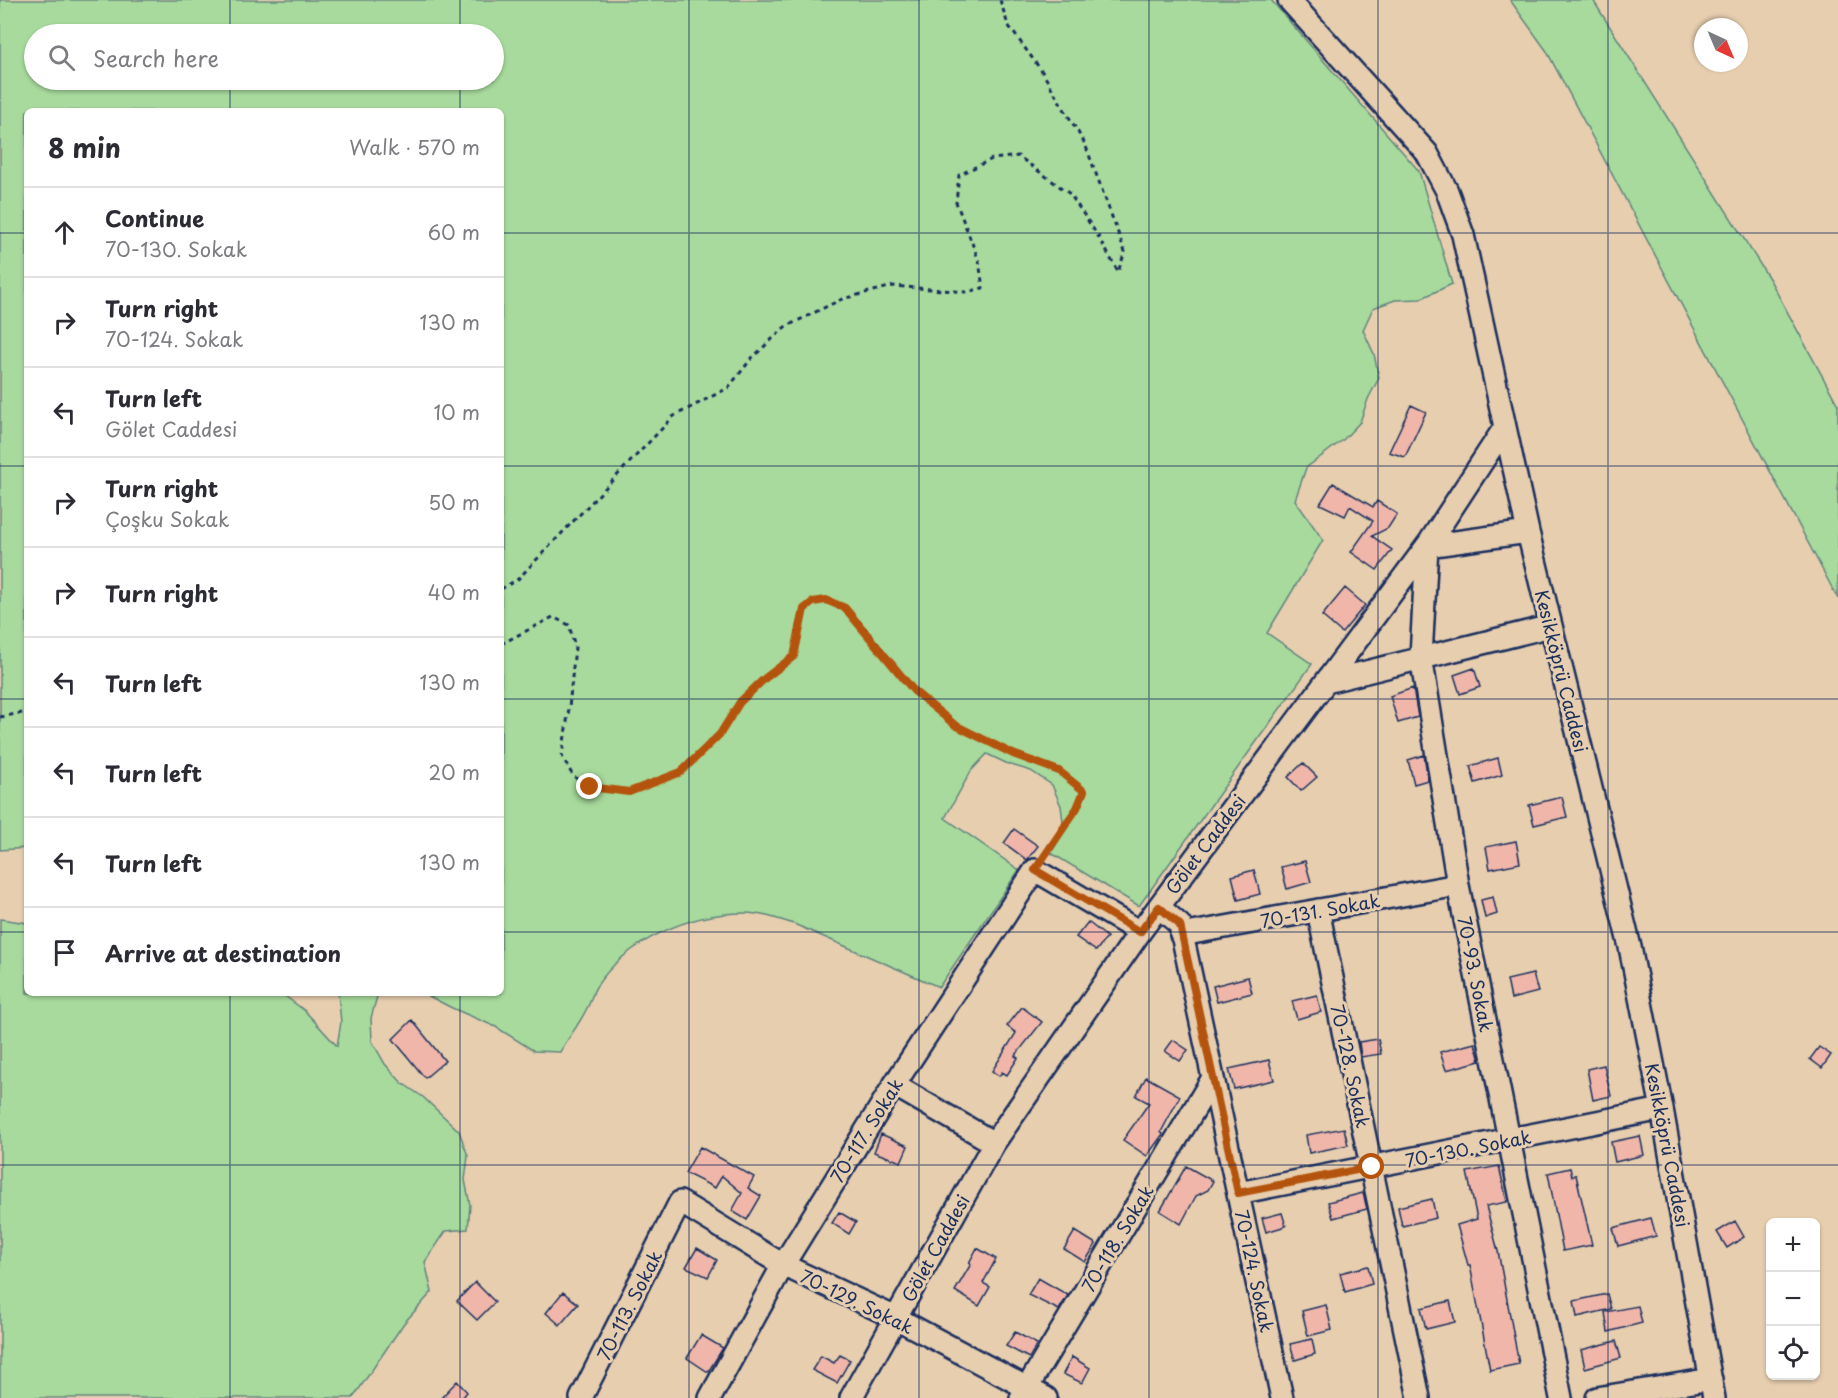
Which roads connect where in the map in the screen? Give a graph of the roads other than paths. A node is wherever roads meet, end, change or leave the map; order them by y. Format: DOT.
graph roads {
  1 [pos="1289,0"];
  2 [pos="1505,427"];
  3 [pos="1528,532"];
  4 [pos="1427,546"];
  5 [pos="1551,627"];
  6 [pos="1421,657"];
  7 [pos="1326,682"];
  8 [pos="1458,885"];
  9 [pos="1159,907"];
  10 [pos="1318,910"];
  11 [pos="1140,932"];
  12 [pos="1181,935"];
  13 [pos="1213,1078"];
  14 [pos="894,1084"];
  15 [pos="1662,1109"];
  16 [pos="1509,1140"];
  17 [pos="994,1143"];
  18 [pos="1372,1167"];
  19 [pos="1238,1193"];
  20 [pos="676,1212"];
  21 [pos="783,1265"];
  22 [pos="896,1318"];
  23 [pos="1713,1389"];
  24 [pos="1024,1393"];
  25 [pos="581,1398"];
  26 [pos="710,1398"];
  27 [pos="851,1398"];
  28 [pos="1046,1398"];
  29 [pos="1282,1398"];
  30 [pos="1419,1398"];
  31 [pos="1561,1398"];
  32 [pos="1597,1398"];
  1 -- 2 [label="street, Kesikköprü Caddesi"];
  2 -- 3 [label="street, Kesikköprü Caddesi"];
  2 -- 4 [label="street, Gölet Caddesi"];
  3 -- 4 [label="street"];
  3 -- 5 [label="street, Kesikköprü Caddesi"];
  4 -- 6 [label="street, 70-93. Sokak"];
  4 -- 7 [label="street, Gölet Caddesi"];
  5 -- 6 [label="street"];
  5 -- 15 [label="street, Kesikköprü Caddesi"];
  6 -- 7 [label="street"];
  6 -- 8 [label="street, 70-93. Sokak"];
  7 -- 9 [label="street, Gölet Caddesi"];
  8 -- 10 [label="street, 70-131. Sokak"];
  8 -- 16 [label="street, 70-93. Sokak"];
  9 -- 11 [label="street, Gölet Caddesi"];
  9 -- 12 [label="street, 70-124. Sokak"];
  10 -- 12 [label="street, 70-131. Sokak"];
  10 -- 18 [label="street, 70-128. Sokak"];
  11 -- 14 [label="street, 70-117. Sokak"];
  11 -- 17 [label="street, Gölet Caddesi"];
  12 -- 13 [label="street, 70-124. Sokak"];
  13 -- 19 [label="street, 70-124. Sokak"];
  13 -- 24 [label="street, 70-118. Sokak"];
  14 -- 17 [label="street"];
  14 -- 21 [label="street, 70-117. Sokak"];
  15 -- 16 [label="street, 70-130. Sokak"];
  15 -- 23 [label="street, Kesikköprü Caddesi"];
  16 -- 18 [label="street, 70-130. Sokak"];
  16 -- 31 [label="street, 70-93. Sokak"];
  17 -- 22 [label="street, Gölet Caddesi"];
  18 -- 19 [label="street, 70-130. Sokak"];
  18 -- 30 [label="street, 70-128. Sokak"];
  19 -- 29 [label="street, 70-124. Sokak"];
  20 -- 21 [label="street, 70-129. Sokak"];
  20 -- 25 [label="street, 70-113. Sokak"];
  21 -- 22 [label="street, 70-129. Sokak"];
  21 -- 26 [label="street, 70-117. Sokak"];
  22 -- 24 [label="street, 70-129. Sokak"];
  22 -- 27 [label="street, Gölet Caddesi"];
  23 -- 32 [label="street"];
  24 -- 28 [label="street, 70-129. Sokak"];
}
